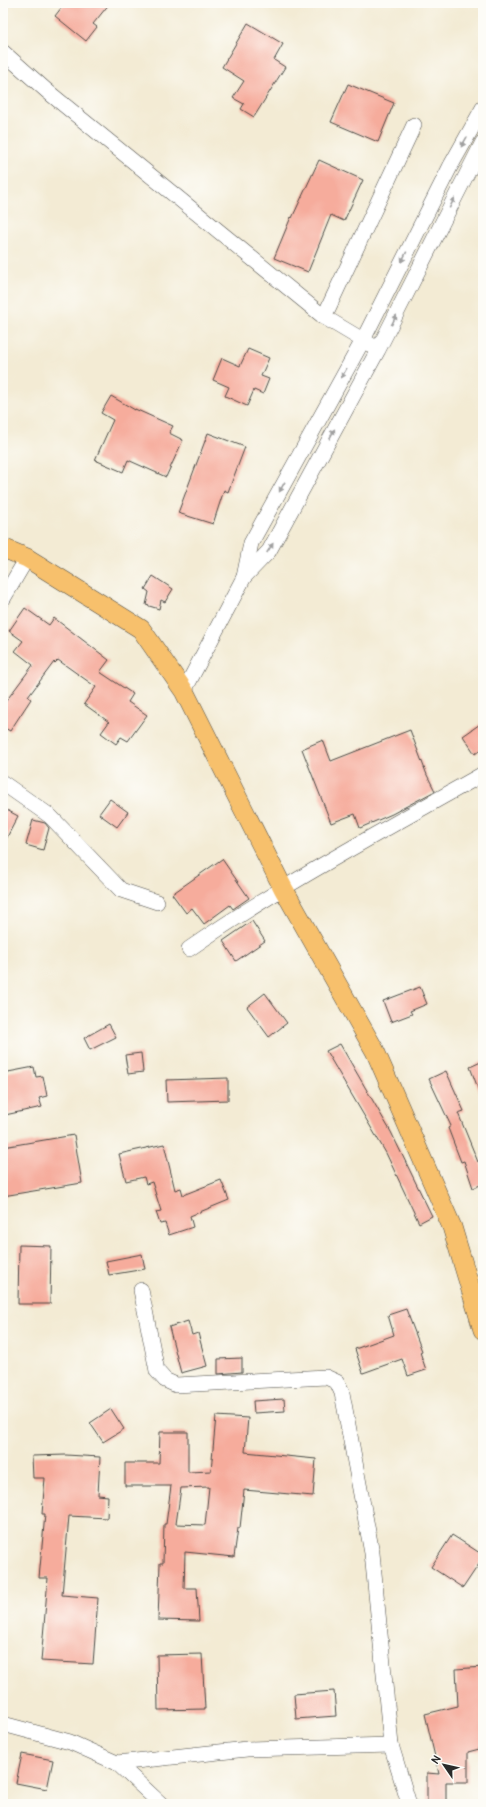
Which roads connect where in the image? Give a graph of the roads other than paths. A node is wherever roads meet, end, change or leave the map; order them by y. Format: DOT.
graph roads {
  1 [pos="3,52"];
  2 [pos="483,108"];
  3 [pos="414,125"];
  4 [pos="483,142"];
  5 [pos="324,318"];
  6 [pos="363,340"];
  7 [pos="378,350"];
  8 [pos="3,548"];
  9 [pos="27,558"];
  10 [pos="244,577"];
  11 [pos="3,599"];
  12 [pos="184,690"];
  13 [pos="483,774"];
  14 [pos="3,784"];
  15 [pos="283,888"];
  16 [pos="157,902"];
  17 [pos="190,949"];
  18 [pos="141,1290"];
  19 [pos="483,1330"];
  20 [pos="3,1724"];
  21 [pos="391,1745"];
  22 [pos="117,1763"];
  23 [pos="161,1804"];
  24 [pos="409,1804"];
  1 -- 5 [label="street"];
  2 -- 6 [label="street, one-way"];
  3 -- 5 [label="street"];
  7 -- 4 [label="street, one-way"];
  5 -- 6 [label="street"];
  6 -- 7 [label="street"];
  6 -- 10 [label="street, one-way"];
  10 -- 7 [label="street, one-way"];
  8 -- 9 [label="main road"];
  9 -- 11 [label="street"];
  9 -- 12 [label="main road"];
  10 -- 12 [label="street"];
  12 -- 15 [label="main road"];
  13 -- 15 [label="street"];
  14 -- 16 [label="street"];
  15 -- 17 [label="street"];
  15 -- 19 [label="main road"];
  18 -- 21 [label="street"];
  20 -- 22 [label="street"];
  21 -- 22 [label="street"];
  21 -- 24 [label="street"];
  22 -- 23 [label="street"];
}
